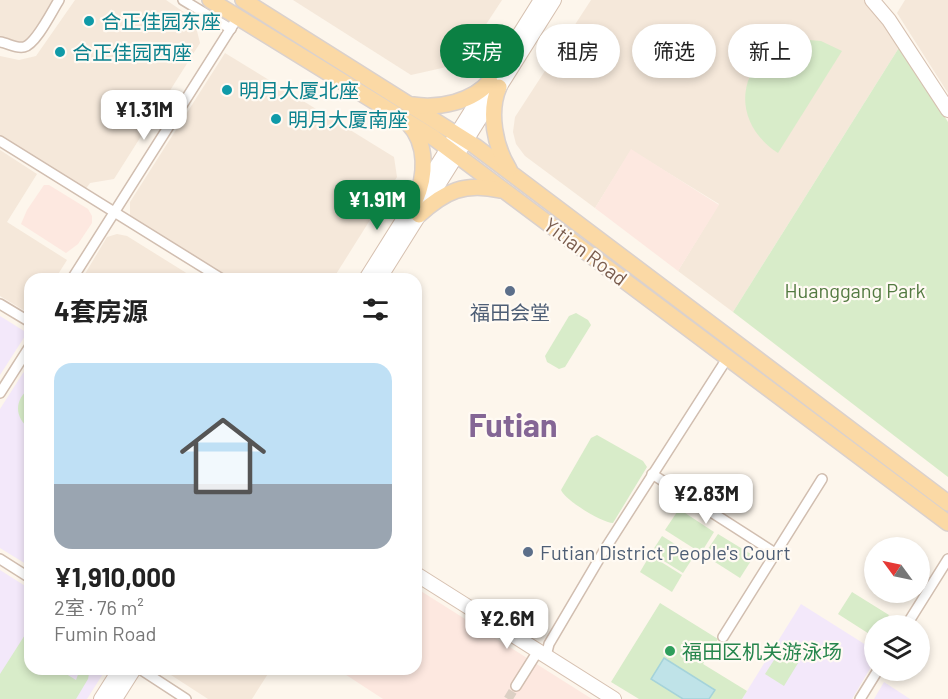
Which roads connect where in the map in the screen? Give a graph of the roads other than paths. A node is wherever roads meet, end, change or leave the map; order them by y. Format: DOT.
graph roads {
  1 [pos="59,0"];
  2 [pos="183,0"];
  3 [pos="210,0"];
  4 [pos="243,0"];
  5 [pos="541,0"];
  6 [pos="554,0"];
  7 [pos="872,0"];
  8 [pos="234,23"];
  9 [pos="0,42"];
  10 [pos="494,84"];
  11 [pos="410,104"];
  12 [pos="948,110"];
  13 [pos="404,119"];
  14 [pos="462,137"];
  15 [pos="0,141"];
  16 [pos="452,152"];
  17 [pos="517,178"];
  18 [pos="504,190"];
  19 [pos="417,208"];
  20 [pos="115,212"];
  21 [pos="76,273"];
  22 [pos="212,273"];
  23 [pos="370,273"];
  24 [pos="382,273"];
  25 [pos="0,304"];
  26 [pos="24,318"];
  27 [pos="24,355"];
  28 [pos="728,357"];
  29 [pos="0,393"];
  30 [pos="652,474"];
  31 [pos="822,479"];
  32 [pos="948,503"];
  33 [pos="948,523"];
  34 [pos="775,554"];
  35 [pos="0,559"];
  36 [pos="948,559"];
  37 [pos="24,574"];
  38 [pos="422,578"];
  39 [pos="913,615"];
  40 [pos="723,637"];
  41 [pos="542,653"];
  42 [pos="116,675"];
  43 [pos="130,675"];
  44 [pos="149,675"];
  45 [pos="871,681"];
  46 [pos="516,686"];
  47 [pos="101,699"];
  48 [pos="115,699"];
  49 [pos="186,699"];
  50 [pos="614,699"];
  51 [pos="860,699"];
  1 -- 9 [label="street"];
  2 -- 8 [label="street"];
  3 -- 8 [label="main road, Yitian Road"];
  4 -- 11 [label="main road, Yitian Road"];
  5 -- 10 [label="main road"];
  6 -- 10 [label="main road"];
  7 -- 12 [label="main road"];
  8 -- 13 [label="main road, Yitian Road"];
  8 -- 20 [label="street"];
  10 -- 11 [label="main road"];
  10 -- 14 [label="main road"];
  10 -- 17 [label="main road"];
  11 -- 14 [label="main road, Yitian Road"];
  13 -- 16 [label="main road, Yitian Road"];
  13 -- 19 [label="main road"];
  14 -- 16 [label="main road"];
  14 -- 17 [label="main road, Yitian Road"];
  15 -- 20 [label="street"];
  16 -- 18 [label="main road, Yitian Road"];
  16 -- 19 [label="main road"];
  17 -- 32 [label="main road, Yitian Road"];
  18 -- 19 [label="main road"];
  18 -- 28 [label="main road, Yitian Road"];
  19 -- 23 [label="main road"];
  19 -- 24 [label="main road"];
  20 -- 21 [label="street"];
  20 -- 22 [label="street"];
  25 -- 26 [label="street"];
  27 -- 29 [label="street"];
  28 -- 30 [label="street"];
  28 -- 33 [label="main road, Yitian Road"];
  30 -- 34 [label="street"];
  30 -- 41 [label="street"];
  31 -- 34 [label="street"];
  34 -- 40 [label="street"];
  35 -- 37 [label="street"];
  36 -- 39 [label="street"];
  38 -- 41 [label="main road"];
  41 -- 46 [label="street"];
  41 -- 50 [label="main road"];
  42 -- 47 [label="main road"];
  43 -- 48 [label="main road"];
  44 -- 49 [label="street"];
  45 -- 51 [label="street"];
}
